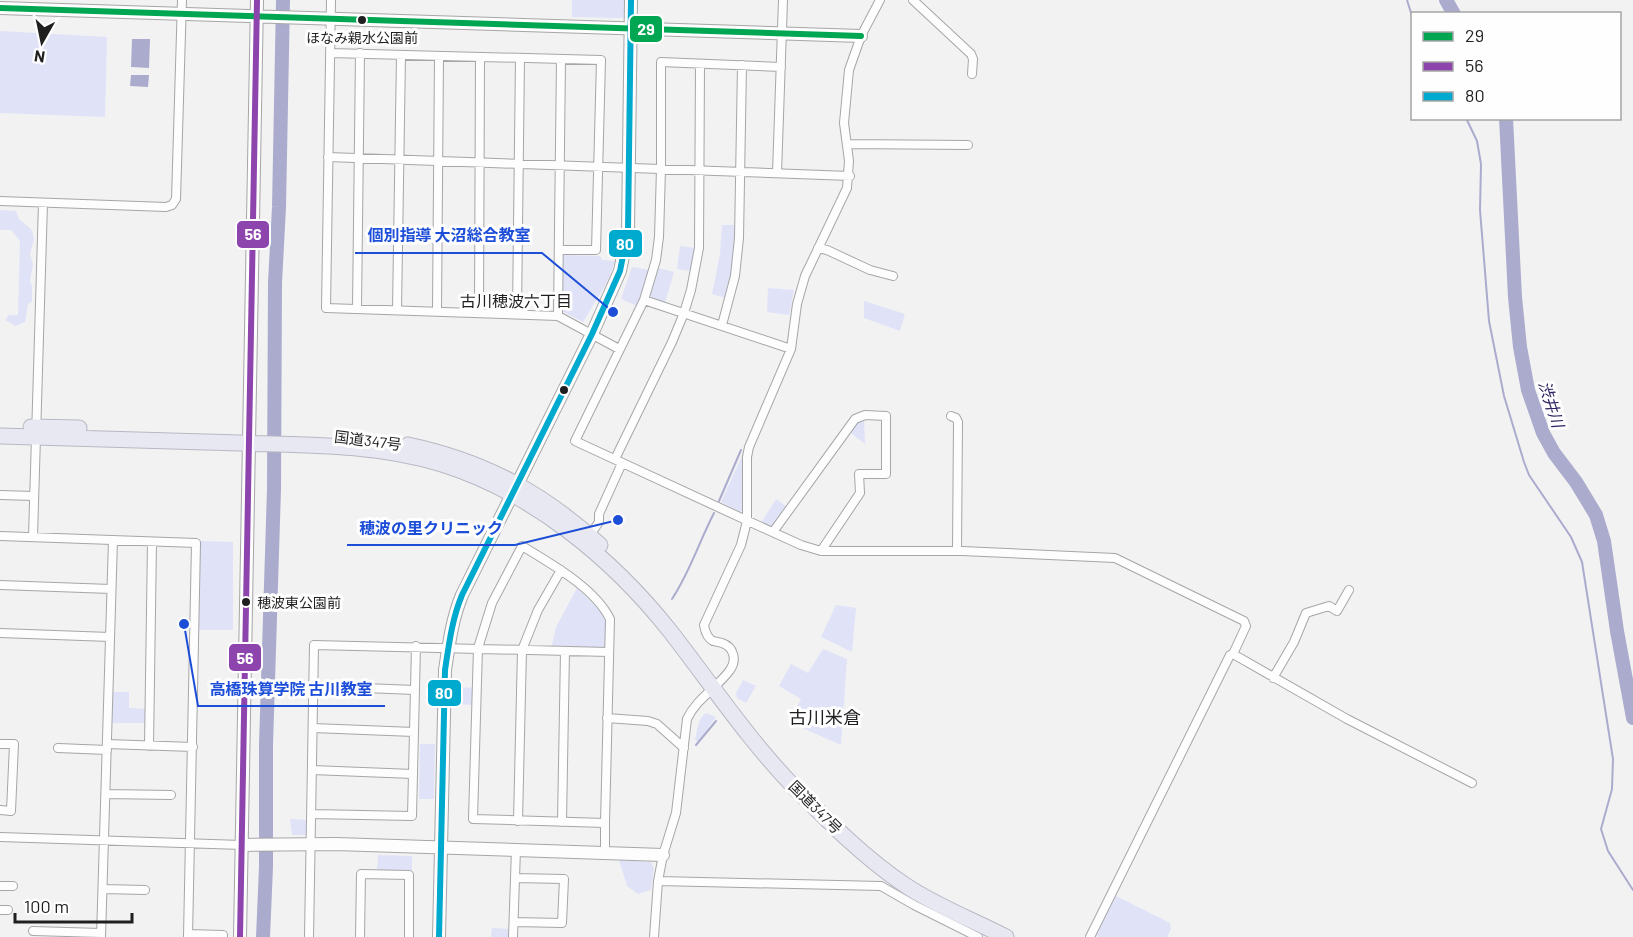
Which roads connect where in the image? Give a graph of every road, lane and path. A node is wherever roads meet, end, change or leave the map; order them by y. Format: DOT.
graph roads {
  1 [pos="257,0"];
  2 [pos="331,0"];
  3 [pos="631,0"];
  4 [pos="783,0"];
  5 [pos="880,0"];
  6 [pos="913,0"];
  7 [pos="182,6"];
  8 [pos="0,8"];
  9 [pos="256,16"];
  10 [pos="331,17"];
  11 [pos="631,27"];
  12 [pos="783,32"];
  13 [pos="861,36"];
  14 [pos="330,53"];
  15 [pos="360,54"];
  16 [pos="401,55"];
  17 [pos="439,56"];
  18 [pos="480,57"];
  19 [pos="520,58"];
  20 [pos="561,59"];
  21 [pos="700,64"];
  22 [pos="742,65"];
  23 [pos="781,67"];
  24 [pos="972,75"];
  25 [pos="847,144"];
  26 [pos="968,145"];
  27 [pos="328,157"];
  28 [pos="358,158"];
  29 [pos="399,159"];
  30 [pos="438,161"];
  31 [pos="480,162"];
  32 [pos="519,164"];
  33 [pos="560,165"];
  34 [pos="598,167"];
  35 [pos="629,168"];
  36 [pos="661,169"];
  37 [pos="700,170"];
  38 [pos="741,172"];
  39 [pos="777,173"];
  40 [pos="850,176"];
  41 [pos="0,201"];
  42 [pos="43,203"];
  43 [pos="818,248"];
  44 [pos="559,250"];
  45 [pos="893,276"];
  46 [pos="644,300"];
  47 [pos="357,309"];
  48 [pos="397,310"];
  49 [pos="437,311"];
  50 [pos="478,312"];
  51 [pos="517,313"];
  52 [pos="684,313"];
  53 [pos="558,316"];
  54 [pos="722,325"];
  55 [pos="592,334"];
  56 [pos="619,349"];
  57 [pos="791,349"];
  58 [pos="951,416"];
  59 [pos="0,426"];
  60 [pos="36,432"];
  61 [pos="0,436"];
  62 [pos="256,438"];
  63 [pos="619,461"];
  64 [pos="515,488"];
  65 [pos="0,495"];
  66 [pos="34,496"];
  67 [pos="747,521"];
  68 [pos="773,532"];
  69 [pos="590,535"];
  70 [pos="0,536"];
  71 [pos="33,537"];
  72 [pos="113,540"];
  73 [pos="152,542"];
  74 [pos="821,551"];
  75 [pos="957,551"];
  76 [pos="561,570"];
  77 [pos="0,585"];
  78 [pos="111,589"];
  79 [pos="1349,590"];
  80 [pos="668,628"];
  81 [pos="0,633"];
  82 [pos="110,637"];
  83 [pos="416,646"];
  84 [pos="448,648"];
  85 [pos="478,648"];
  86 [pos="522,650"];
  87 [pos="565,651"];
  88 [pos="609,652"];
  89 [pos="1233,654"];
  90 [pos="1273,678"];
  91 [pos="314,686"];
  92 [pos="415,690"];
  93 [pos="713,690"];
  94 [pos="607,718"];
  95 [pos="313,728"];
  96 [pos="414,732"];
  97 [pos="0,744"];
  98 [pos="149,746"];
  99 [pos="107,747"];
  100 [pos="193,747"];
  101 [pos="58,748"];
  102 [pos="684,748"];
  103 [pos="312,770"];
  104 [pos="413,774"];
  105 [pos="1472,783"];
  106 [pos="106,794"];
  107 [pos="171,795"];
  108 [pos="0,810"];
  109 [pos="311,814"];
  110 [pos="518,820"];
  111 [pos="562,822"];
  112 [pos="605,823"];
  113 [pos="0,837"];
  114 [pos="105,841"];
  115 [pos="190,844"];
  116 [pos="242,844"];
  117 [pos="311,844"];
  118 [pos="441,847"];
  119 [pos="516,849"];
  120 [pos="605,851"];
  121 [pos="663,855"];
  122 [pos="515,878"];
  123 [pos="658,881"];
  124 [pos="0,886"];
  125 [pos="13,886"];
  126 [pos="103,889"];
  127 [pos="145,890"];
  128 [pos="514,922"];
  129 [pos="33,931"];
  130 [pos="101,935"];
  131 [pos="188,935"];
  132 [pos="223,937"];
  133 [pos="240,937"];
  134 [pos="309,937"];
  135 [pos="360,937"];
  136 [pos="409,937"];
  137 [pos="439,937"];
  138 [pos="513,937"];
  139 [pos="654,937"];
  140 [pos="978,937"];
  141 [pos="1006,937"];
  142 [pos="1090,937"];
  1 -- 9 [label="street"];
  2 -- 10 [label="street"];
  3 -- 11 [label="street"];
  4 -- 12 [label="street"];
  5 -- 13 [label="street"];
  6 -- 24 [label="street"];
  7 -- 8 [label="street"];
  7 -- 9 [label="street"];
  7 -- 42 [label="street"];
  9 -- 10 [label="street"];
  9 -- 62 [label="street"];
  10 -- 11 [label="street"];
  10 -- 14 [label="street"];
  11 -- 12 [label="street"];
  11 -- 35 [label="street"];
  12 -- 13 [label="street"];
  12 -- 23 [label="street"];
  13 -- 25 [label="street"];
  14 -- 15 [label="street"];
  14 -- 27 [label="street"];
  15 -- 16 [label="street"];
  15 -- 28 [label="street"];
  16 -- 17 [label="street"];
  16 -- 29 [label="street"];
  17 -- 18 [label="street"];
  17 -- 30 [label="street"];
  18 -- 19 [label="street"];
  18 -- 31 [label="street"];
  19 -- 20 [label="street"];
  19 -- 32 [label="street"];
  20 -- 33 [label="street"];
  20 -- 34 [label="street"];
  21 -- 22 [label="street"];
  21 -- 36 [label="street"];
  21 -- 37 [label="street"];
  22 -- 23 [label="street"];
  22 -- 38 [label="street"];
  23 -- 39 [label="street"];
  25 -- 26 [label="street"];
  25 -- 40 [label="street"];
  27 -- 28 [label="street"];
  27 -- 47 [label="street"];
  28 -- 29 [label="street"];
  28 -- 47 [label="street"];
  29 -- 30 [label="street"];
  29 -- 48 [label="street"];
  30 -- 31 [label="street"];
  30 -- 49 [label="street"];
  31 -- 32 [label="street"];
  31 -- 50 [label="street"];
  32 -- 33 [label="street"];
  32 -- 51 [label="street"];
  33 -- 34 [label="street"];
  33 -- 44 [label="street"];
  34 -- 35 [label="street"];
  34 -- 44 [label="street"];
  35 -- 36 [label="street"];
  35 -- 55 [label="street"];
  36 -- 37 [label="street"];
  36 -- 46 [label="street"];
  37 -- 38 [label="street"];
  37 -- 52 [label="street"];
  38 -- 39 [label="street"];
  38 -- 54 [label="street"];
  39 -- 40 [label="street"];
  40 -- 43 [label="street"];
  41 -- 42 [label="street"];
  42 -- 60 [label="street"];
  43 -- 45 [label="street"];
  43 -- 57 [label="street"];
  44 -- 53 [label="street"];
  46 -- 52 [label="street"];
  46 -- 56 [label="street"];
  47 -- 48 [label="street"];
  48 -- 49 [label="street"];
  49 -- 50 [label="street"];
  50 -- 51 [label="street"];
  51 -- 53 [label="street"];
  52 -- 54 [label="street"];
  52 -- 63 [label="street"];
  53 -- 55 [label="street"];
  54 -- 57 [label="street"];
  55 -- 56 [label="street"];
  55 -- 64 [label="street"];
  56 -- 63 [label="street"];
  57 -- 67 [label="street"];
  58 -- 75 [label="street"];
  59 -- 60 [label="highway, 国道347号"];
  60 -- 61 [label="highway, 国道347号"];
  60 -- 62 [label="highway, 国道347号"];
  60 -- 66 [label="street"];
  62 -- 64 [label="highway, 国道347号"];
  62 -- 116 [label="street"];
  63 -- 67 [label="street"];
  63 -- 69 [label="street"];
  64 -- 69 [label="highway, 国道347号"];
  64 -- 80 [label="highway, 国道347号"];
  64 -- 84 [label="street"];
  65 -- 66 [label="street"];
  66 -- 71 [label="street"];
  67 -- 68 [label="street"];
  67 -- 93 [label="street"];
  68 -- 74 [label="street"];
  68 -- 74 [label="street"];
  69 -- 80 [label="highway, 国道347号"];
  70 -- 71 [label="street"];
  71 -- 72 [label="street"];
  72 -- 73 [label="street"];
  72 -- 78 [label="street"];
  73 -- 98 [label="street"];
  73 -- 100 [label="street"];
  74 -- 75 [label="street"];
  75 -- 89 [label="street"];
  76 -- 85 [label="street"];
  76 -- 86 [label="street"];
  76 -- 88 [label="street"];
  77 -- 78 [label="street"];
  78 -- 82 [label="street"];
  79 -- 90 [label="street"];
  80 -- 93 [label="highway, 国道347号"];
  81 -- 82 [label="street"];
  82 -- 99 [label="street"];
  83 -- 84 [label="street"];
  83 -- 91 [label="street"];
  83 -- 92 [label="street"];
  84 -- 85 [label="street"];
  84 -- 118 [label="street"];
  85 -- 86 [label="street"];
  85 -- 110 [label="street"];
  86 -- 87 [label="street"];
  86 -- 110 [label="street"];
  87 -- 88 [label="street"];
  87 -- 111 [label="street"];
  88 -- 94 [label="street"];
  89 -- 90 [label="street"];
  89 -- 142 [label="street"];
  90 -- 105 [label="street"];
  91 -- 92 [label="street"];
  91 -- 95 [label="street"];
  92 -- 96 [label="street"];
  93 -- 102 [label="street"];
  93 -- 141 [label="highway, 国道347号"];
  94 -- 102 [label="street"];
  94 -- 112 [label="street"];
  95 -- 96 [label="street"];
  95 -- 103 [label="street"];
  96 -- 104 [label="street"];
  97 -- 108 [label="street"];
  98 -- 99 [label="street"];
  98 -- 100 [label="street"];
  99 -- 101 [label="street"];
  99 -- 106 [label="street"];
  100 -- 115 [label="street"];
  102 -- 121 [label="street"];
  103 -- 104 [label="street"];
  103 -- 109 [label="street"];
  104 -- 109 [label="street"];
  106 -- 107 [label="street"];
  106 -- 114 [label="street"];
  109 -- 117 [label="street"];
  110 -- 111 [label="street"];
  111 -- 112 [label="street"];
  112 -- 120 [label="street"];
  113 -- 114 [label="street"];
  114 -- 115 [label="street"];
  114 -- 126 [label="street"];
  115 -- 116 [label="street"];
  115 -- 131 [label="street"];
  116 -- 117 [label="street"];
  116 -- 133 [label="street"];
  117 -- 118 [label="street"];
  117 -- 134 [label="street"];
  118 -- 119 [label="street"];
  118 -- 137 [label="street"];
  119 -- 120 [label="street"];
  119 -- 122 [label="street"];
  120 -- 121 [label="street"];
  121 -- 123 [label="street"];
  122 -- 128 [label="street"];
  122 -- 128 [label="street"];
  123 -- 139 [label="street"];
  123 -- 140 [label="street"];
  124 -- 125 [label="street"];
  126 -- 127 [label="street"];
  126 -- 130 [label="street"];
  128 -- 138 [label="street"];
  129 -- 130 [label="street"];
  131 -- 132 [label="street"];
  135 -- 136 [label="street"];
}
